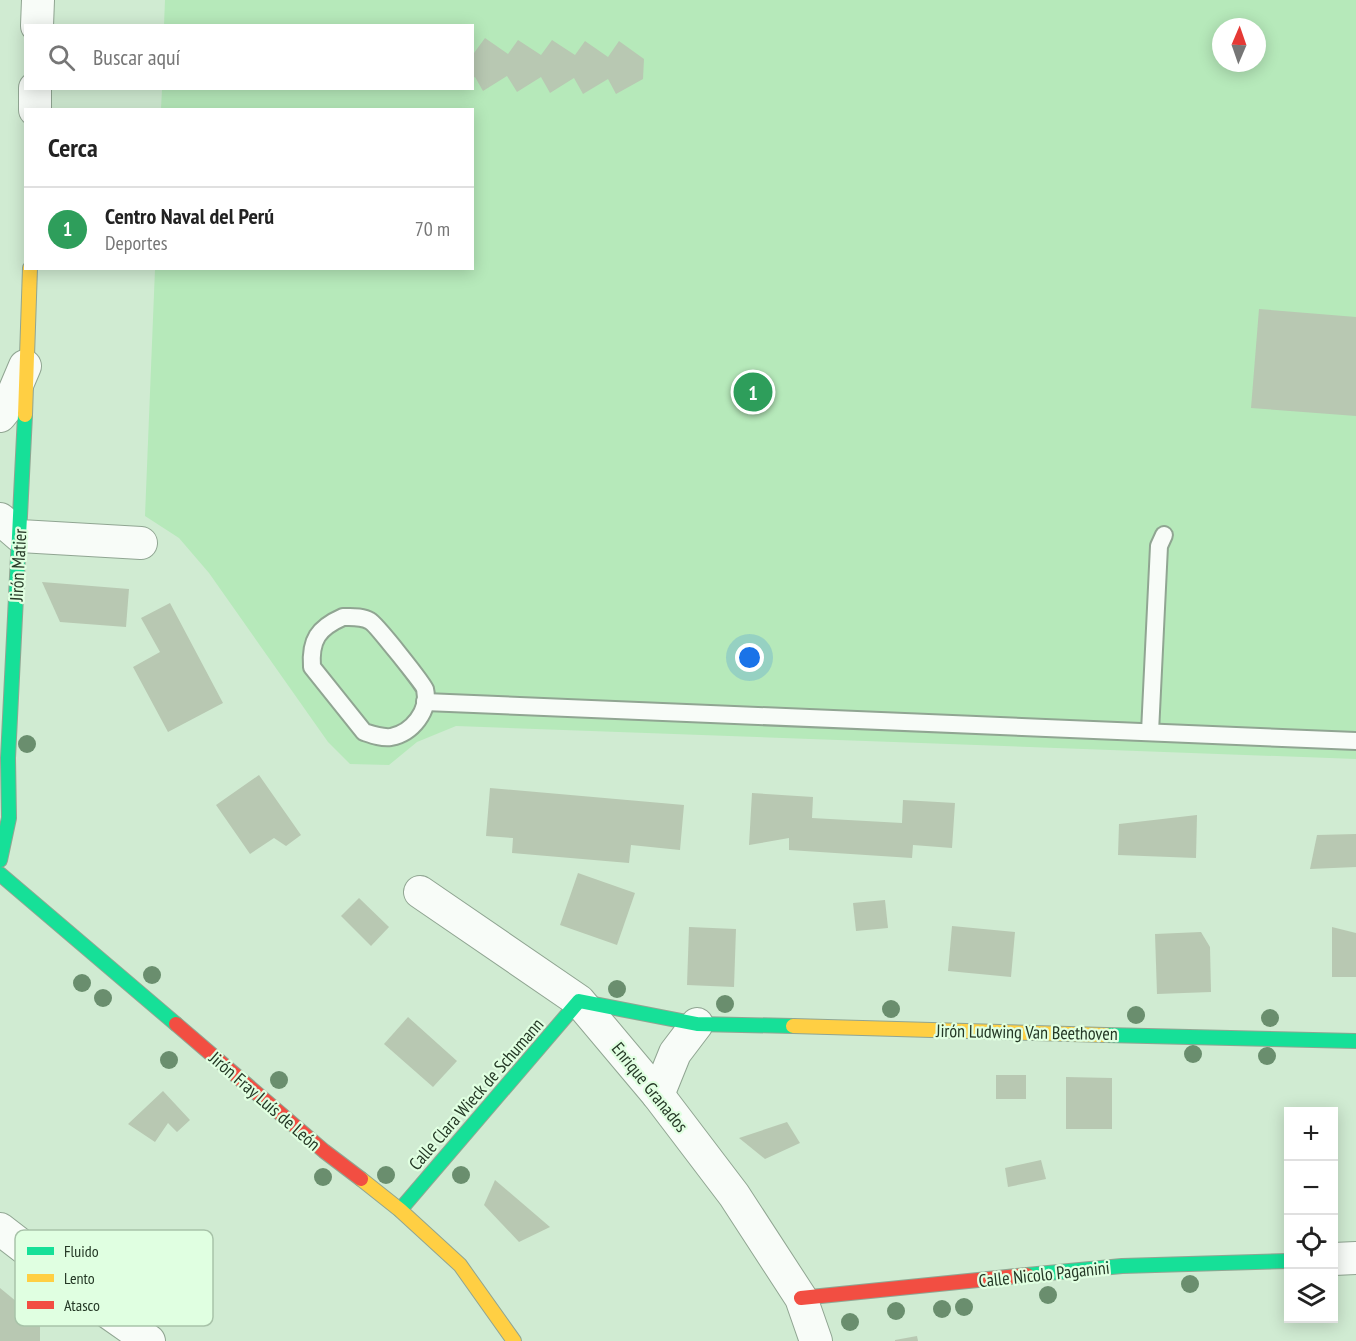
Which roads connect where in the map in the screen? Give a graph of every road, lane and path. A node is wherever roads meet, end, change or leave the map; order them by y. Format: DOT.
graph roads {
  1 [pos="38,0"];
  2 [pos="37,24"];
  3 [pos="35,90"];
  4 [pos="35,108"];
  5 [pos="30,270"];
  6 [pos="27,362"];
  7 [pos="0,416"];
  8 [pos="10,527"];
  9 [pos="1164,535"];
  10 [pos="141,543"];
  11 [pos="425,702"];
  12 [pos="1150,732"];
  13 [pos="1356,741"];
  14 [pos="4,761"];
  15 [pos="0,860"];
  16 [pos="0,874"];
  17 [pos="420,892"];
  18 [pos="579,1001"];
  19 [pos="697,1024"];
  20 [pos="1356,1041"];
  21 [pos="658,1095"];
  22 [pos="400,1210"];
  23 [pos="0,1229"];
  24 [pos="15,1243"];
  25 [pos="1356,1258"];
  26 [pos="1338,1259"];
  27 [pos="1284,1261"];
  28 [pos="801,1298"];
  29 [pos="106,1327"];
  30 [pos="149,1341"];
  31 [pos="514,1341"];
  32 [pos="816,1341"];
  1 -- 2 [label="street"];
  3 -- 4 [label="street"];
  5 -- 6 [label="street, Jirón Matier"];
  6 -- 7 [label="street"];
  6 -- 8 [label="street, Jirón Matier"];
  8 -- 10 [label="street"];
  8 -- 14 [label="street, Jirón Matier"];
  9 -- 12 [label="lane"];
  11 -- 11 [label="lane"];
  11 -- 12 [label="lane"];
  12 -- 13 [label="lane"];
  14 -- 15 [label="street, Jirón Matier"];
  16 -- 22 [label="street, Jirón Fray Luís de León"];
  17 -- 18 [label="street, Enrique Granados"];
  18 -- 19 [label="street, Jirón Ludwing Van Beethoven"];
  18 -- 21 [label="street, Enrique Granados"];
  18 -- 22 [label="street, Calle Clara Wieck de Schumann"];
  19 -- 20 [label="street, Jirón Ludwing Van Beethoven"];
  19 -- 21 [label="street"];
  21 -- 28 [label="street, Enrique Granados"];
  22 -- 31 [label="street, Jirón Fray Luís de León"];
  23 -- 24 [label="street"];
  25 -- 26 [label="street"];
  27 -- 28 [label="street, Calle Nicolo Paganini"];
  28 -- 32 [label="street, Enrique Granados"];
  29 -- 30 [label="street"];
}
